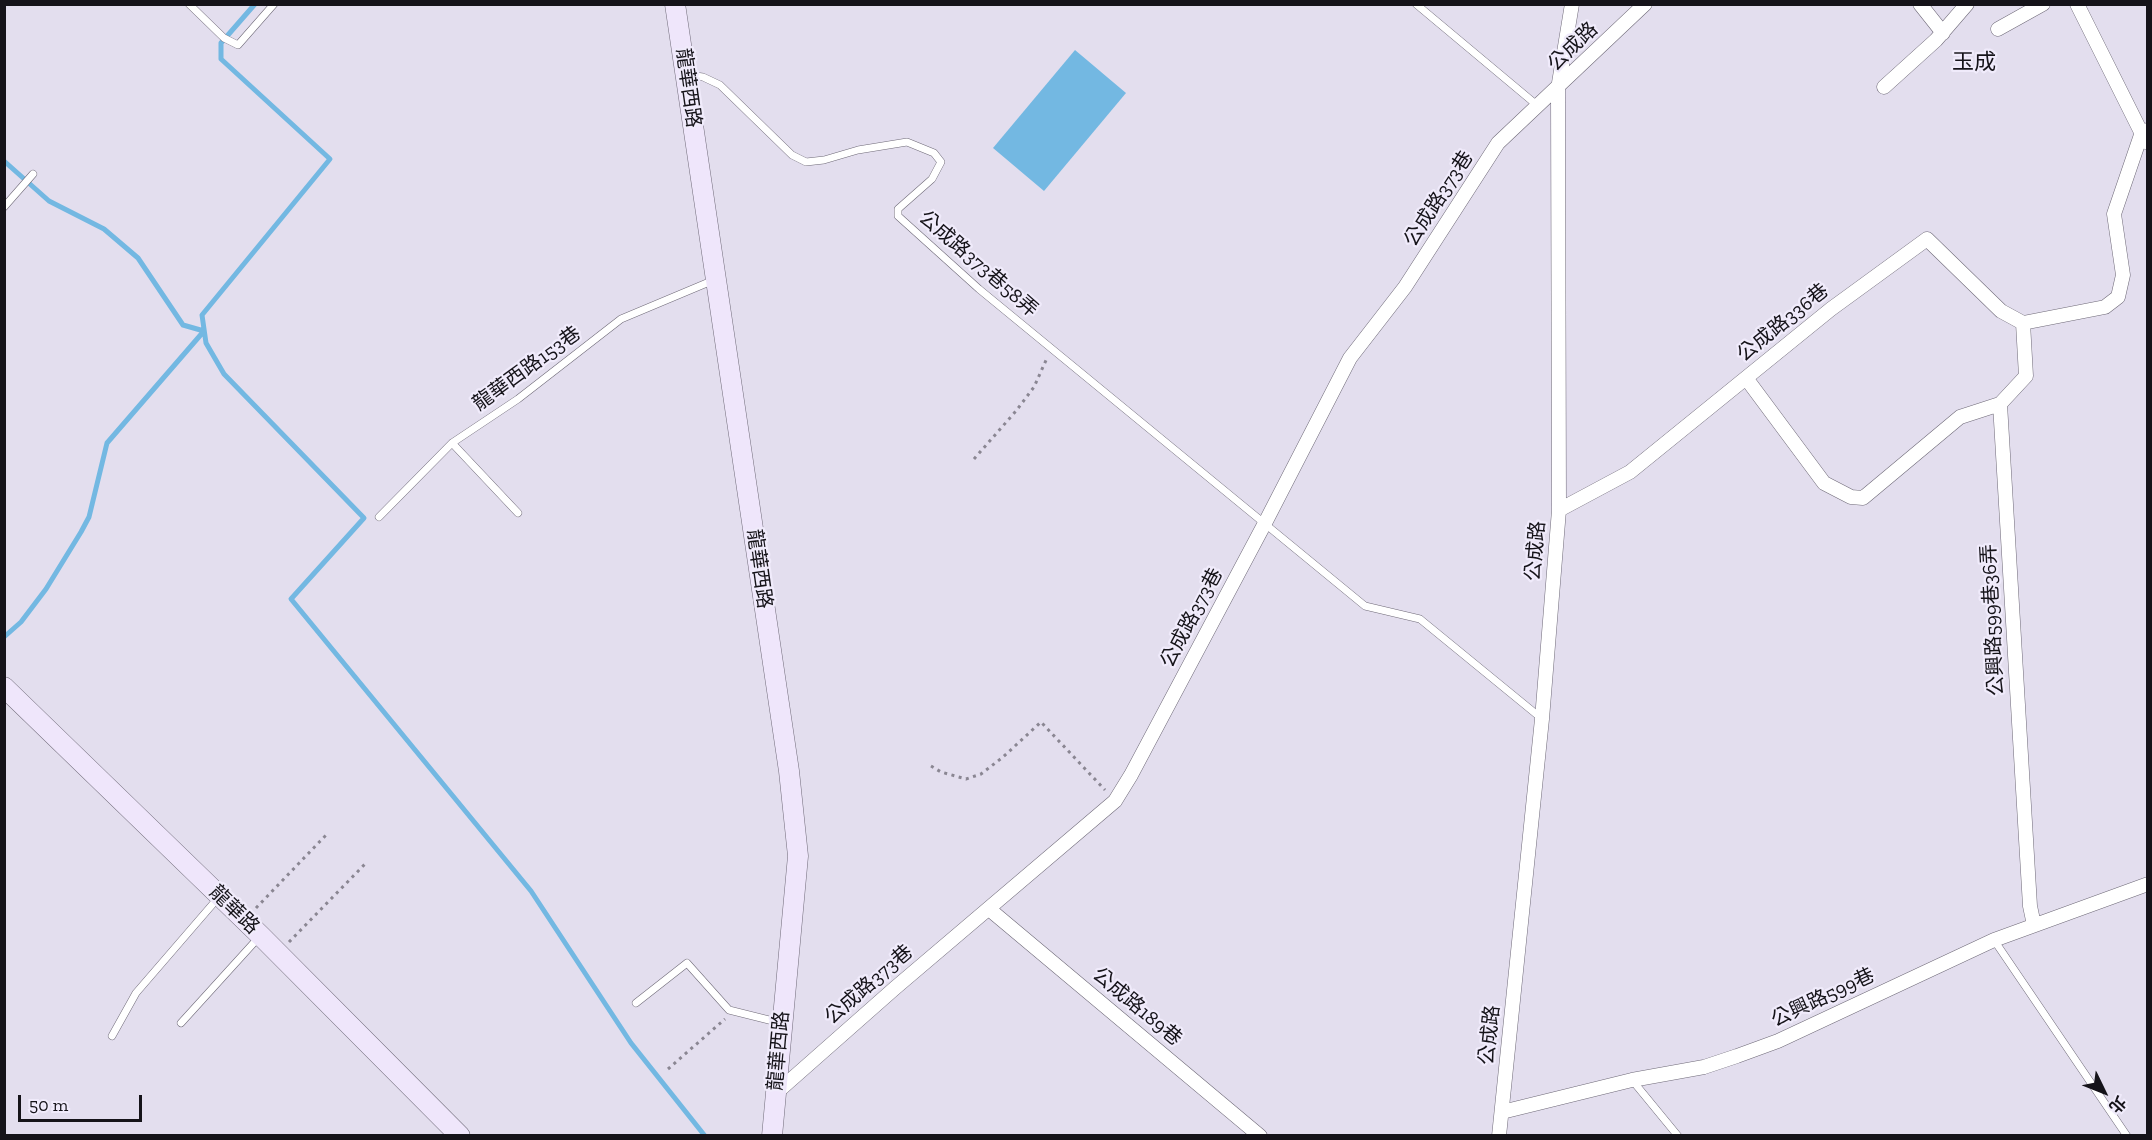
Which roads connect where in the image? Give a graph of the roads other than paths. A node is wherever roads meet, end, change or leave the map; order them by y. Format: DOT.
graph roads {
  1 [pos="189,4"];
  2 [pos="273,4"];
  3 [pos="675,4"];
  4 [pos="1416,4"];
  5 [pos="1572,4"];
  6 [pos="1645,4"];
  7 [pos="1920,4"];
  8 [pos="1967,4"];
  9 [pos="2043,4"];
  10 [pos="2078,4"];
  11 [pos="1998,29"];
  12 [pos="1942,33"];
  13 [pos="686,74"];
  14 [pos="1884,87"];
  15 [pos="1558,89"];
  16 [pos="1538,106"];
  17 [pos="2145,136"];
  18 [pos="33,174"];
  19 [pos="4,207"];
  20 [pos="716,279"];
  21 [pos="2023,323"];
  22 [pos="1746,378"];
  23 [pos="2000,404"];
  24 [pos="452,443"];
  25 [pos="1559,510"];
  26 [pos="518,513"];
  27 [pos="379,517"];
  28 [pos="1265,523"];
  29 [pos="4,687"];
  30 [pos="1542,719"];
  31 [pos="2148,884"];
  32 [pos="220,896"];
  33 [pos="989,909"];
  34 [pos="2034,924"];
  35 [pos="261,936"];
  36 [pos="1994,940"];
  37 [pos="636,1003"];
  38 [pos="181,1023"];
  39 [pos="781,1023"];
  40 [pos="112,1036"];
  41 [pos="1632,1080"];
  42 [pos="776,1093"];
  43 [pos="1502,1112"];
  44 [pos="460,1136"];
  45 [pos="772,1136"];
  46 [pos="1260,1136"];
  47 [pos="1499,1136"];
  48 [pos="1678,1136"];
  49 [pos="2127,1136"];
  1 -- 2 [label="lane"];
  3 -- 13 [label="street, 龍華西路"];
  4 -- 16 [label="lane"];
  5 -- 15 [label="street"];
  6 -- 15 [label="street, 公成路"];
  7 -- 12 [label="street"];
  8 -- 12 [label="street"];
  9 -- 11 [label="street"];
  10 -- 17 [label="street"];
  12 -- 14 [label="street"];
  13 -- 20 [label="street, 龍華西路"];
  13 -- 28 [label="lane, 公成路373巷58弄"];
  15 -- 16 [label="street, 公成路373巷"];
  15 -- 25 [label="street, 公成路"];
  16 -- 28 [label="street, 公成路373巷"];
  17 -- 21 [label="street"];
  18 -- 19 [label="lane"];
  20 -- 24 [label="lane, 龍華西路153巷"];
  20 -- 39 [label="street, 龍華西路"];
  21 -- 22 [label="street, 公成路336巷"];
  21 -- 23 [label="street"];
  22 -- 23 [label="street"];
  22 -- 25 [label="street, 公成路336巷"];
  23 -- 34 [label="street, 公興路599巷36弄"];
  24 -- 26 [label="lane"];
  24 -- 27 [label="lane, 龍華西路153巷"];
  25 -- 30 [label="street, 公成路"];
  28 -- 30 [label="lane, 公成路373巷58弄"];
  28 -- 33 [label="street, 公成路373巷"];
  29 -- 32 [label="street, 龍華路"];
  30 -- 43 [label="street, 公成路"];
  31 -- 34 [label="street, 公興路599巷"];
  32 -- 35 [label="street, 龍華路"];
  32 -- 40 [label="lane"];
  33 -- 42 [label="street, 公成路373巷"];
  33 -- 46 [label="street, 公成路189巷"];
  34 -- 36 [label="street, 公興路599巷"];
  35 -- 38 [label="lane"];
  35 -- 44 [label="street, 龍華路"];
  36 -- 41 [label="street, 公興路599巷"];
  36 -- 49 [label="lane"];
  37 -- 39 [label="lane"];
  39 -- 42 [label="street, 龍華西路"];
  41 -- 43 [label="street, 公興路599巷"];
  41 -- 48 [label="lane"];
  42 -- 45 [label="street, 龍華西路"];
  43 -- 47 [label="street, 公成路"];
}
